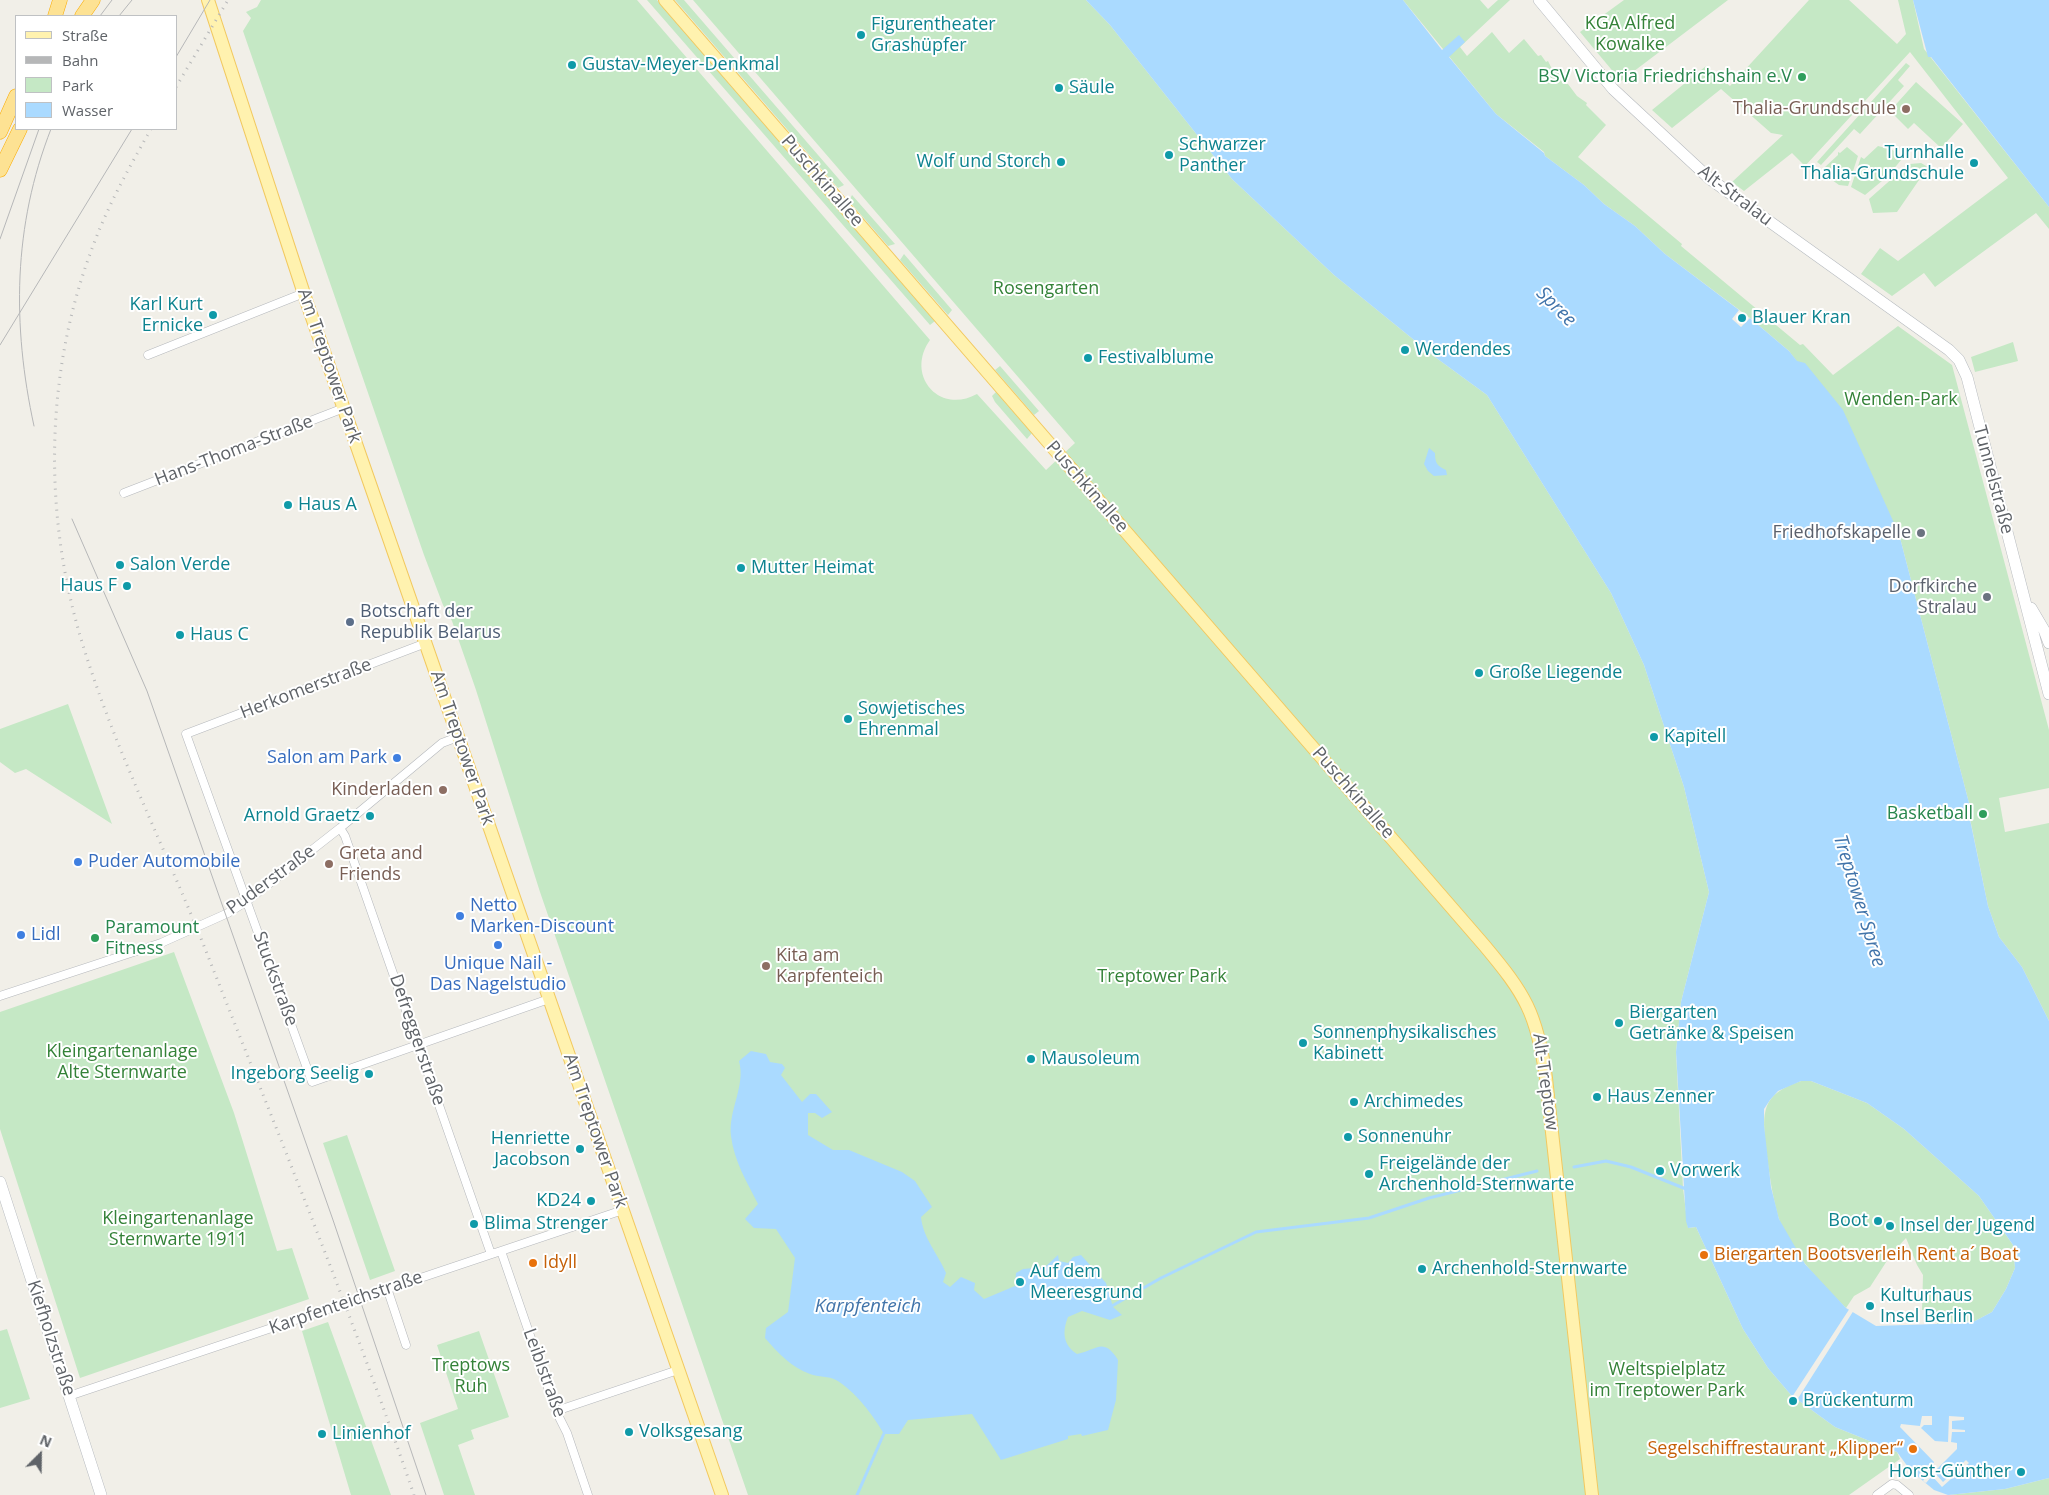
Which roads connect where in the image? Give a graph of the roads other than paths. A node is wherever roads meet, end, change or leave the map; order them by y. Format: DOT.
graph roads {
  1 [pos="60,0"];
  2 [pos="93,0"];
  3 [pos="208,0"];
  4 [pos="665,0"];
  5 [pos="1539,0"];
  6 [pos="55,15"];
  7 [pos="83,15"];
  8 [pos="15,98"];
  9 [pos="20,130"];
  10 [pos="0,132"];
  11 [pos="0,170"];
  12 [pos="304,293"];
  13 [pos="148,354"];
  14 [pos="1960,360"];
  15 [pos="344,408"];
  16 [pos="124,494"];
  17 [pos="2026,600"];
  18 [pos="426,643"];
  19 [pos="2049,643"];
  20 [pos="2049,694"];
  21 [pos="186,734"];
  22 [pos="458,737"];
  23 [pos="340,828"];
  24 [pos="247,901"];
  25 [pos="1509,975"];
  26 [pos="0,996"];
  27 [pos="549,999"];
  28 [pos="419,1045"];
  29 [pos="0,1182"];
  30 [pos="623,1210"];
  31 [pos="501,1250"];
  32 [pos="491,1254"];
  33 [pos="387,1288"];
  34 [pos="406,1345"];
  35 [pos="678,1370"];
  36 [pos="69,1396"];
  37 [pos="556,1411"];
  38 [pos="101,1495"];
  39 [pos="588,1495"];
  40 [pos="722,1495"];
  41 [pos="1592,1495"];
  42 [pos="1877,1495"];
  43 [pos="1909,1495"];
  1 -- 6 [label="highway"];
  2 -- 7 [label="highway"];
  3 -- 12 [label="main road, Am Treptower Park"];
  4 -- 25 [label="main road, Puschkinallee"];
  5 -- 14 [label="street, Alt-Stralau"];
  8 -- 10 [label="highway"];
  9 -- 11 [label="highway"];
  12 -- 13 [label="street"];
  12 -- 15 [label="main road, Am Treptower Park"];
  14 -- 17 [label="street, Tunnelstraße"];
  15 -- 16 [label="street, Hans-Thoma-Straße"];
  15 -- 18 [label="main road, Am Treptower Park"];
  17 -- 19 [label="street, Tunnelstraße"];
  17 -- 20 [label="street, Tunnelstraße"];
  18 -- 21 [label="street, Herkomerstraße"];
  18 -- 22 [label="main road, Am Treptower Park"];
  21 -- 24 [label="street, Stuckstraße"];
  22 -- 23 [label="street, Puderstraße"];
  22 -- 27 [label="main road, Am Treptower Park"];
  23 -- 24 [label="street, Puderstraße"];
  23 -- 28 [label="street, Defreggerstraße"];
  24 -- 26 [label="street, Puderstraße"];
  24 -- 28 [label="street, Stuckstraße"];
  25 -- 41 [label="main road, Alt-Treptow"];
  27 -- 28 [label="street"];
  27 -- 30 [label="main road, Am Treptower Park"];
  28 -- 32 [label="street, Defreggerstraße"];
  29 -- 36 [label="street, Kiefholzstraße"];
  30 -- 31 [label="street, Karpfenteichstraße"];
  30 -- 35 [label="main road, Am Treptower Park"];
  31 -- 32 [label="street, Karpfenteichstraße"];
  31 -- 37 [label="street, Leiblstraße"];
  32 -- 33 [label="street, Karpfenteichstraße"];
  33 -- 34 [label="street"];
  33 -- 36 [label="street, Karpfenteichstraße"];
  35 -- 37 [label="street"];
  35 -- 40 [label="main road, Am Treptower Park"];
  36 -- 38 [label="street, Kiefholzstraße"];
  37 -- 39 [label="street, Leiblstraße"];
  42 -- 43 [label="street"];
}
